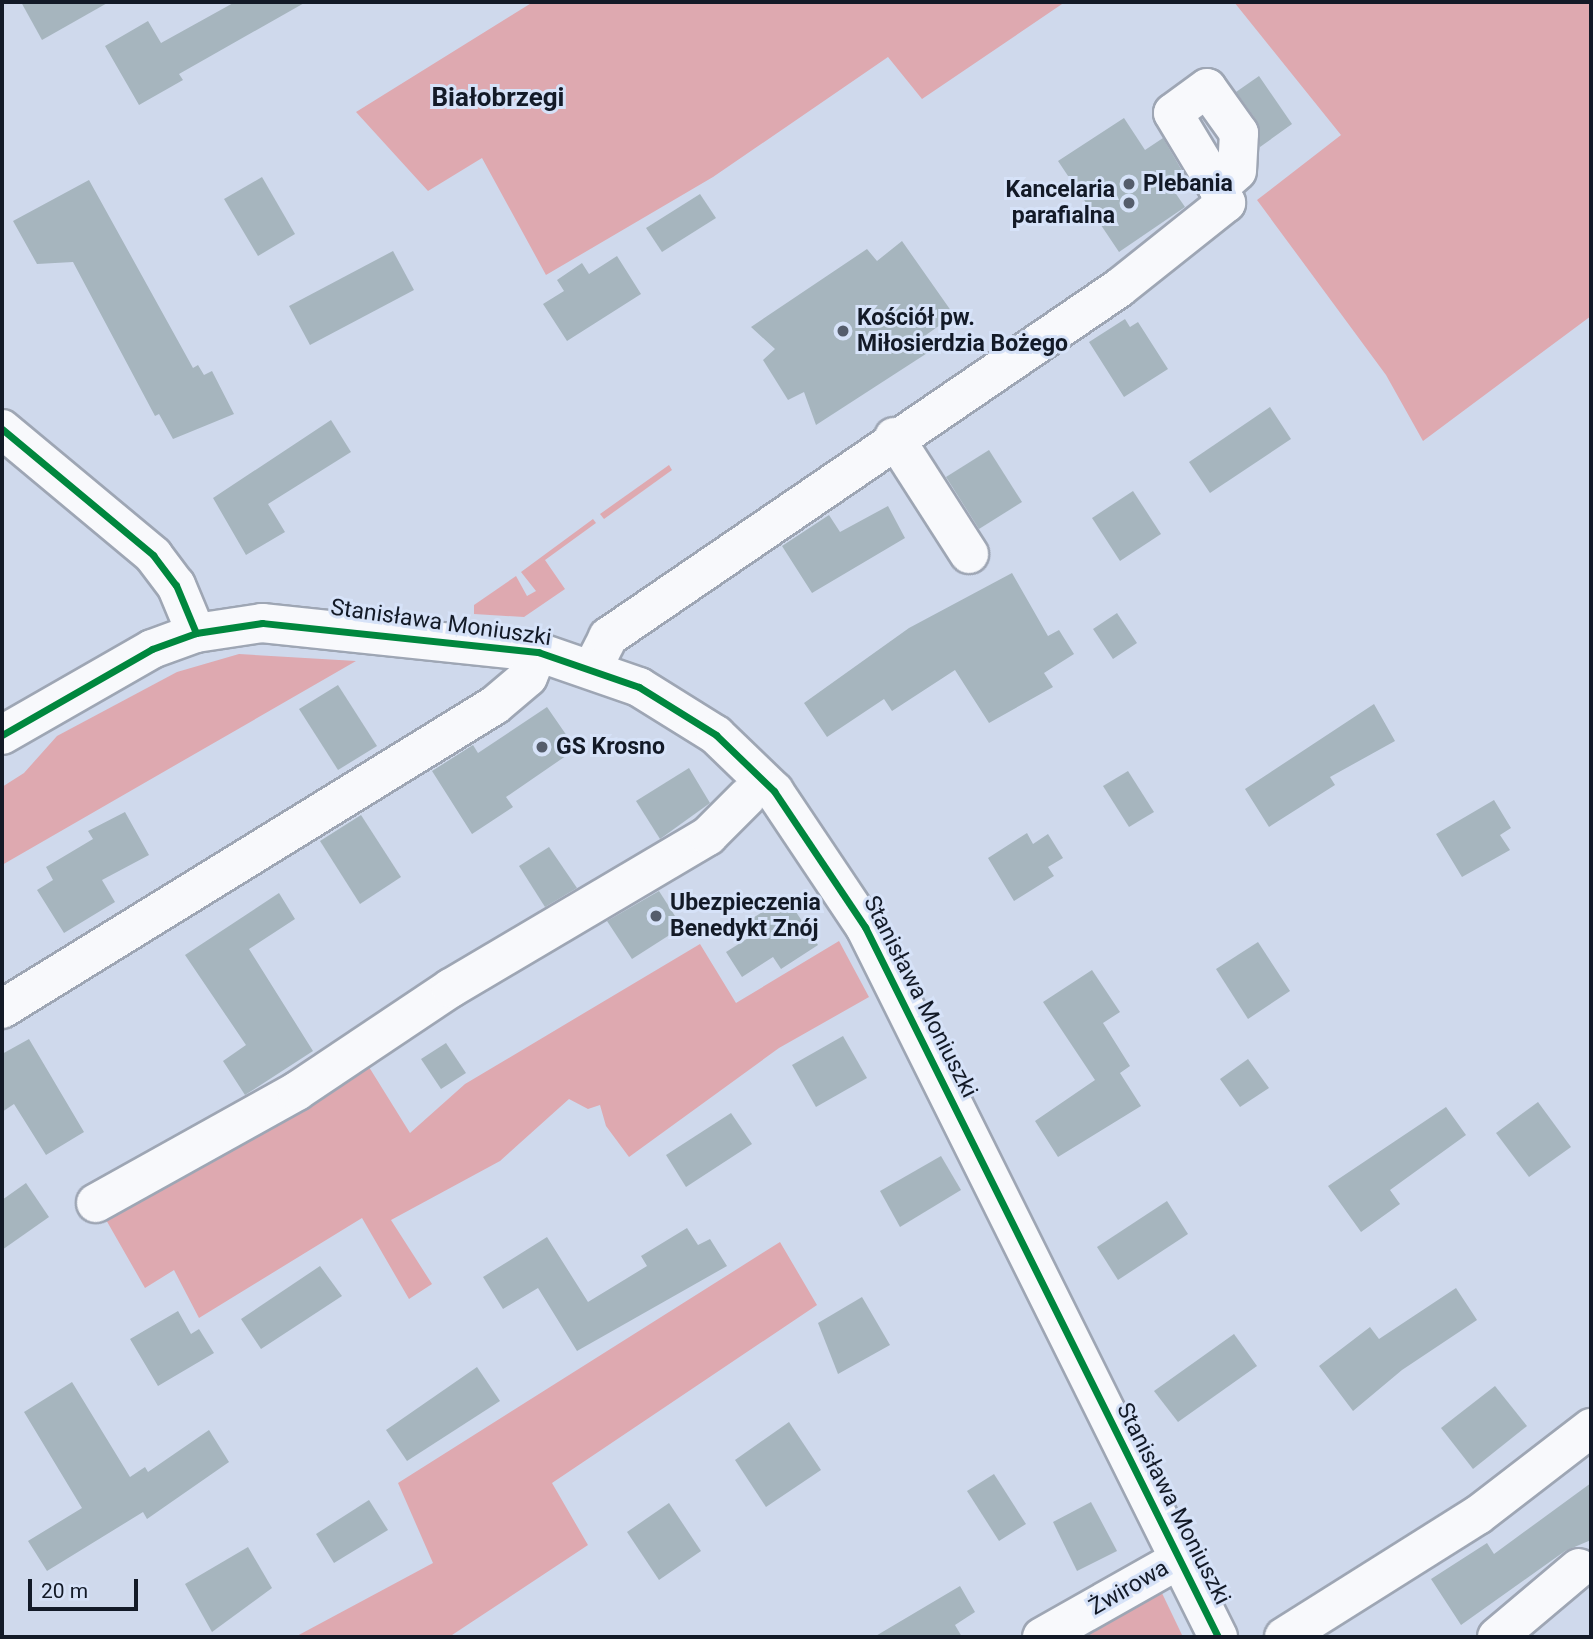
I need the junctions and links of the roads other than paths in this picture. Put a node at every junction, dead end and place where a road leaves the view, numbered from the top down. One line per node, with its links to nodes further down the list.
1 (1218, 188): 3 (street)
2 (2, 429): 5 (street)
3 (894, 437): 4 (street); 7 (street)
4 (969, 554)
5 (196, 633): 6 (street, Stanisława Moniuszki); 8 (street, Stanisława Moniuszki)
6 (538, 652): 7 (street, Stanisława Moniuszki); 10 (street)
7 (593, 667): 13 (street, Stanisława Moniuszki)
8 (2, 735)
9 (747, 797): 11 (street)
10 (2, 1009)
11 (96, 1203)
12 (1591, 1428): 17 (street)
13 (1180, 1559): 15 (street, Żwirowa); 16 (street, Stanisława Moniuszki)
14 (1579, 1568): 18 (street)
15 (1042, 1637)
16 (1218, 1637)
17 (1284, 1637)
18 (1497, 1637)

